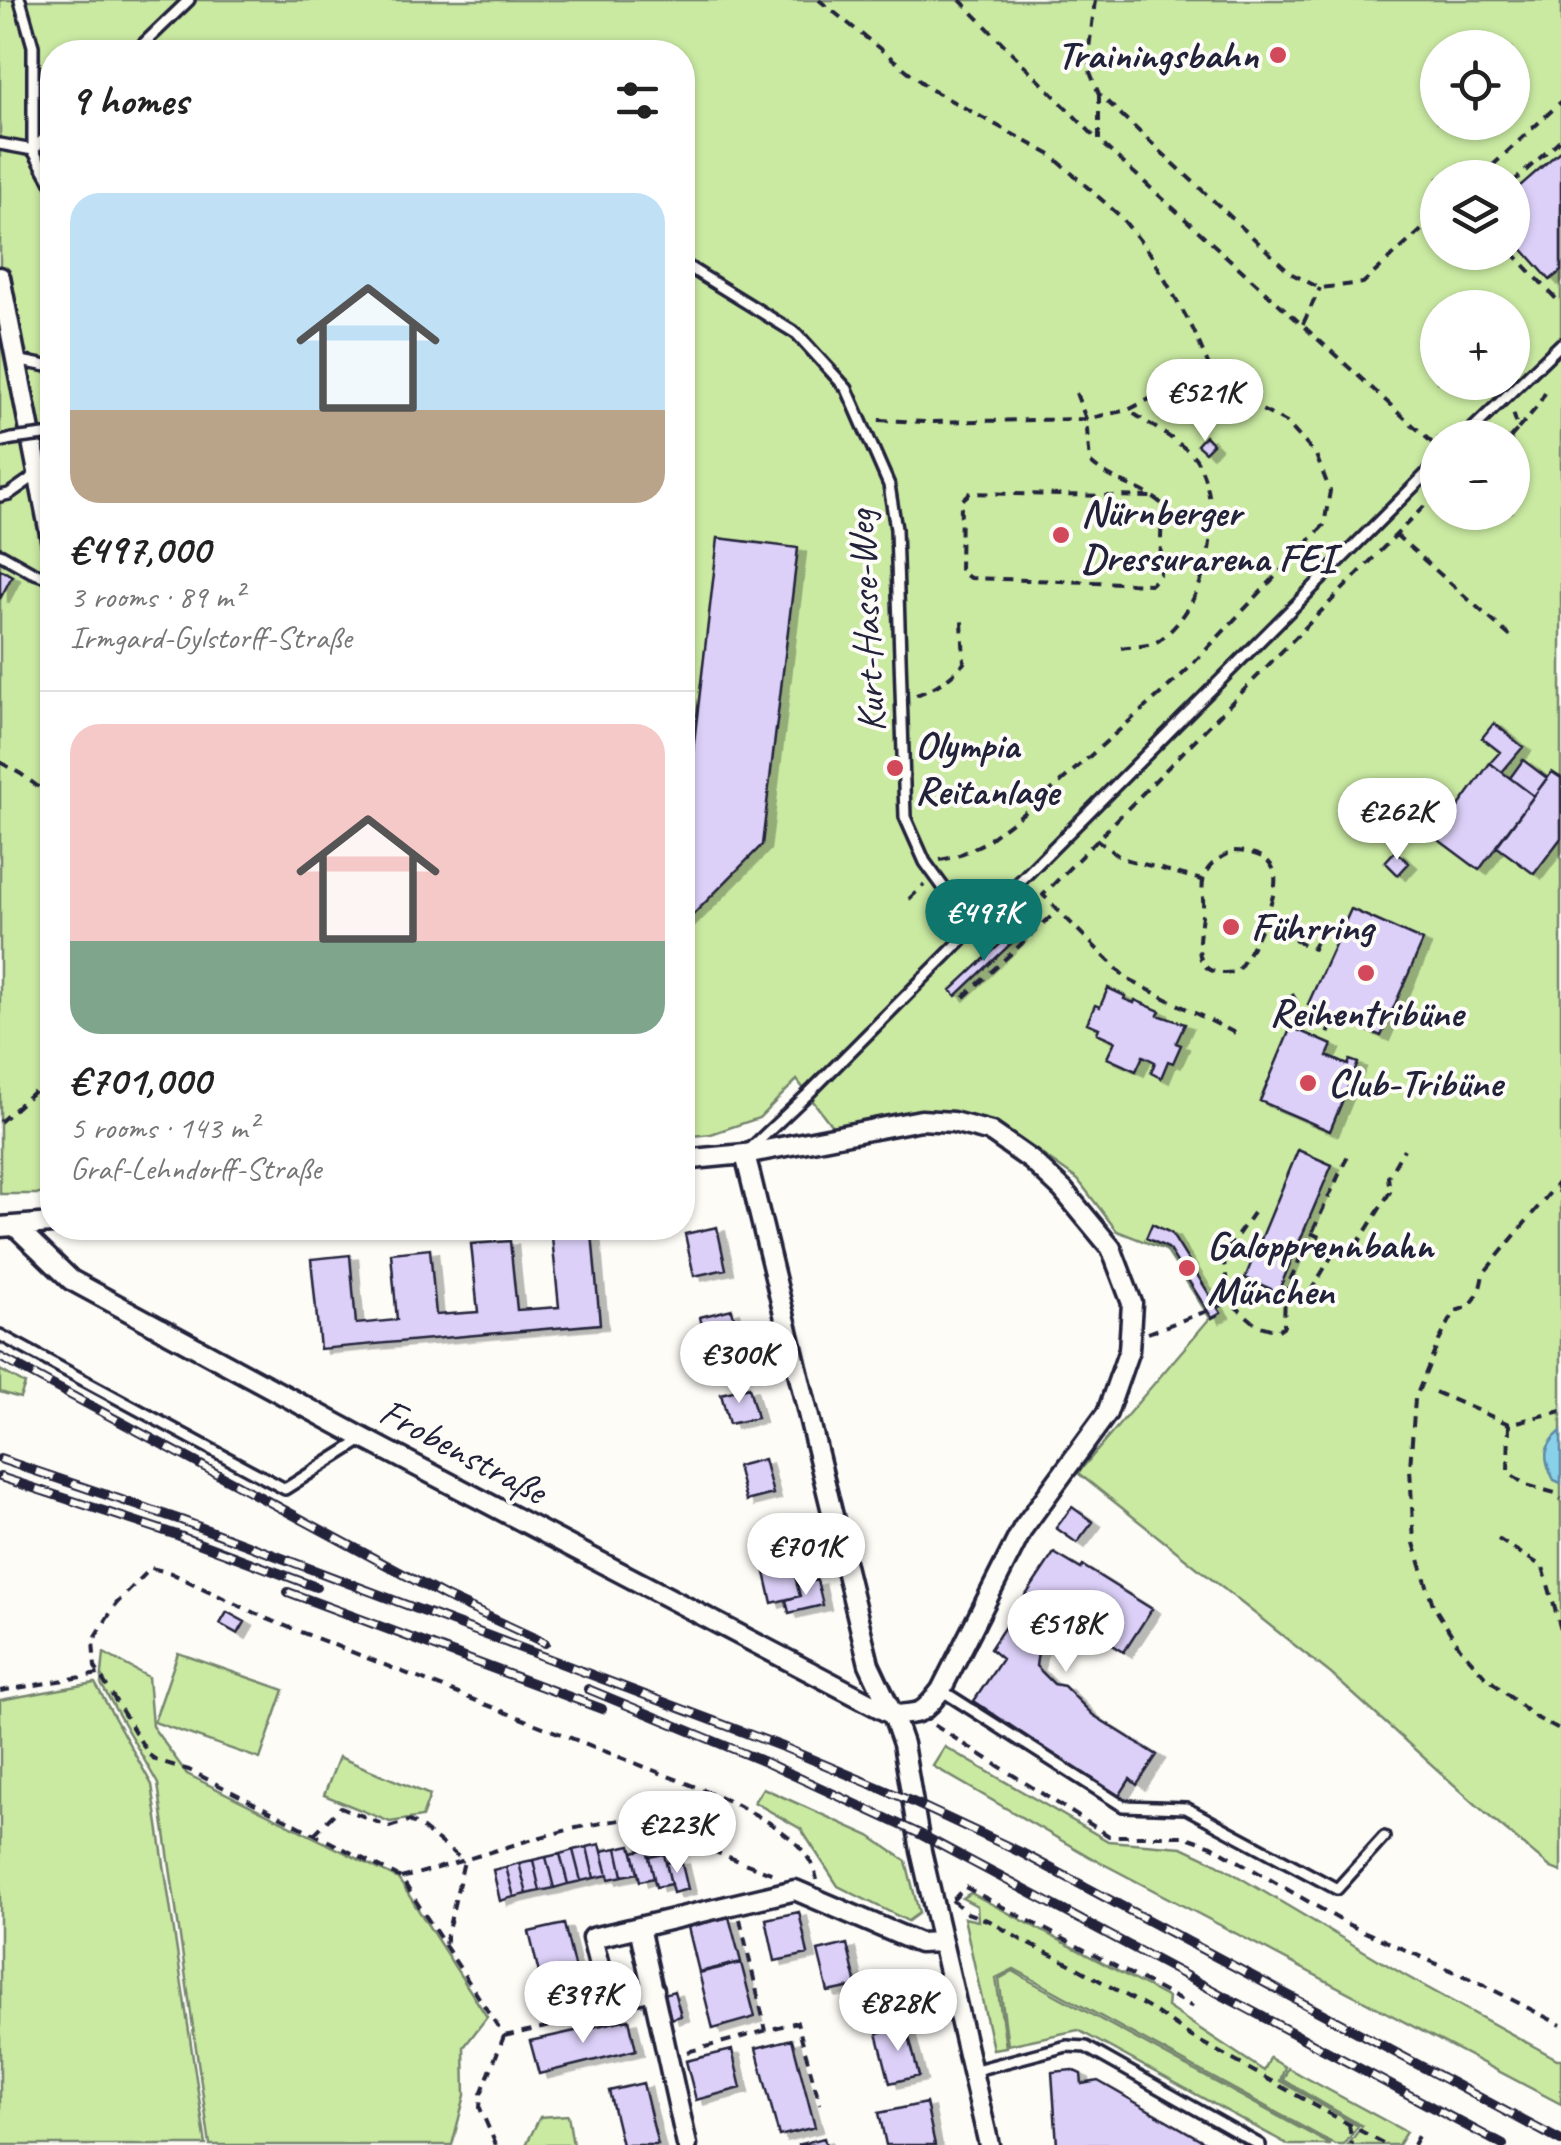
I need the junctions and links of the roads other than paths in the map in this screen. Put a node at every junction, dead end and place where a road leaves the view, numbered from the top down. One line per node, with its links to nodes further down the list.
1 (20, 0): 6 (lane)
2 (189, 0): 3 (lane)
3 (147, 40)
4 (40, 143): 6 (lane)
5 (0, 144): 6 (lane)
6 (33, 150): 7 (lane)
7 (40, 163)
8 (695, 270): 22 (lane, Kurt-Hasse-Weg)
9 (0, 277): 11 (street)
10 (1561, 344): 13 (lane)
11 (16, 360): 12 (lane); 16 (street)
12 (40, 365)
13 (1482, 420)
14 (40, 436): 15 (lane, bridge)
15 (0, 442)
16 (39, 473): 17 (street); 19 (lane)
17 (40, 478)
18 (1420, 480): 22 (lane)
19 (0, 496)
20 (0, 554): 21 (lane)
21 (40, 575)
22 (973, 928): 23 (lane)
23 (745, 1154): 24 (street); 29 (street); 30 (street)
24 (695, 1159)
25 (40, 1224): 26 (street)
26 (8, 1227): 28 (street, Frobenstraße)
27 (0, 1335): 28 (lane)
28 (365, 1438): 30 (street, Frobenstraße)
29 (943, 1687): 30 (street); 31 (lane)
30 (893, 1715): 33 (street)
31 (1384, 1837)
32 (639, 1927): 33 (street); 34 (street); 34 (street)
33 (942, 1942): 35 (street)
34 (654, 1990): 36 (street)
35 (972, 2070): 37 (street); 38 (lane)
36 (687, 2145)
37 (989, 2145)
38 (1260, 2145)

